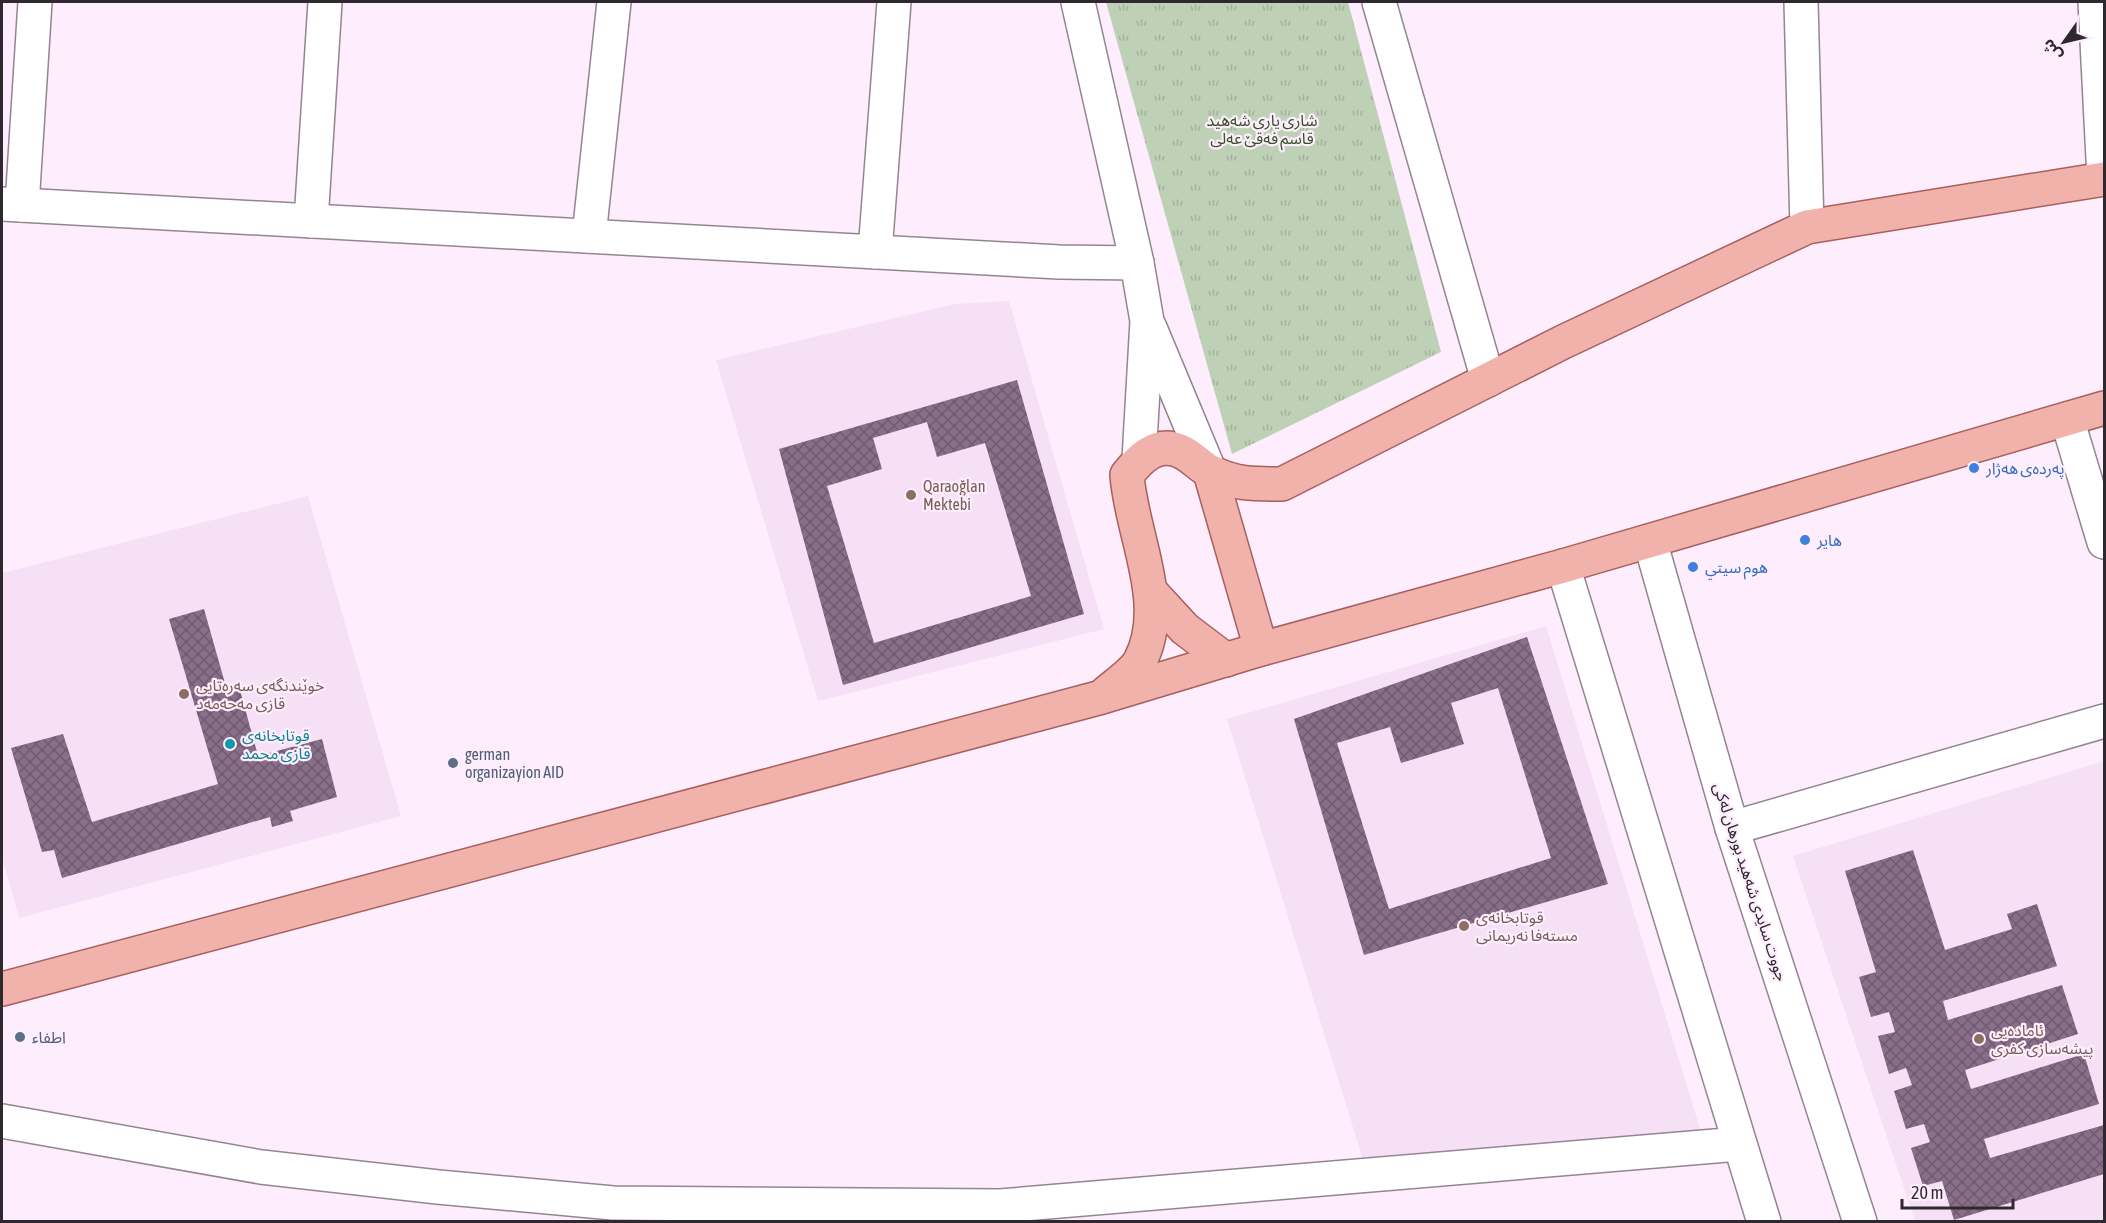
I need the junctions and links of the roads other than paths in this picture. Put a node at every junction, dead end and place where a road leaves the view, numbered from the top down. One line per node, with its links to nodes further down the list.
1 (35, 2): 10 (street)
2 (325, 2): 11 (street)
3 (614, 2): 13 (street)
4 (894, 2): 14 (street)
5 (1078, 2): 15 (street)
6 (1379, 2): 17 (street)
7 (1801, 2): 12 (street)
8 (2094, 2): 9 (street)
9 (2104, 179): 12 (main road)
10 (12, 204): 11 (street)
11 (311, 221): 13 (street)
12 (1807, 227): 17 (main road)
13 (590, 236): 14 (street)
14 (875, 252): 15 (street)
15 (1137, 263): 16 (street)
16 (1147, 321): 20 (street); 21 (street)
17 (1488, 380): 21 (main road)
18 (2104, 408): 19 (main road)
19 (2067, 419): 22 (main road); 23 (street)
20 (1139, 459): 21 (main road); 25 (main road)
21 (1210, 472): 26 (main road)
22 (1650, 541): 24 (main road); 30 (street, جووت سایدی شەهید بورهان لەکی)
23 (2104, 542)
24 (1563, 566): 26 (main road); 33 (street)
25 (1150, 591): 27 (main road); 28 (main road)
26 (1262, 649): 27 (main road)
27 (1227, 660): 28 (main road)
28 (1102, 697): 31 (main road)
29 (2104, 721): 30 (street)
30 (1732, 828): 37 (street, جووت سایدی شەهید بورهان لەکی)
31 (2, 989)
32 (2, 1121): 34 (street)
33 (1739, 1144): 35 (street); 36 (street)
34 (613, 1212): 35 (street)
35 (1000, 1214)
36 (1764, 1221)
37 (1860, 1221)

